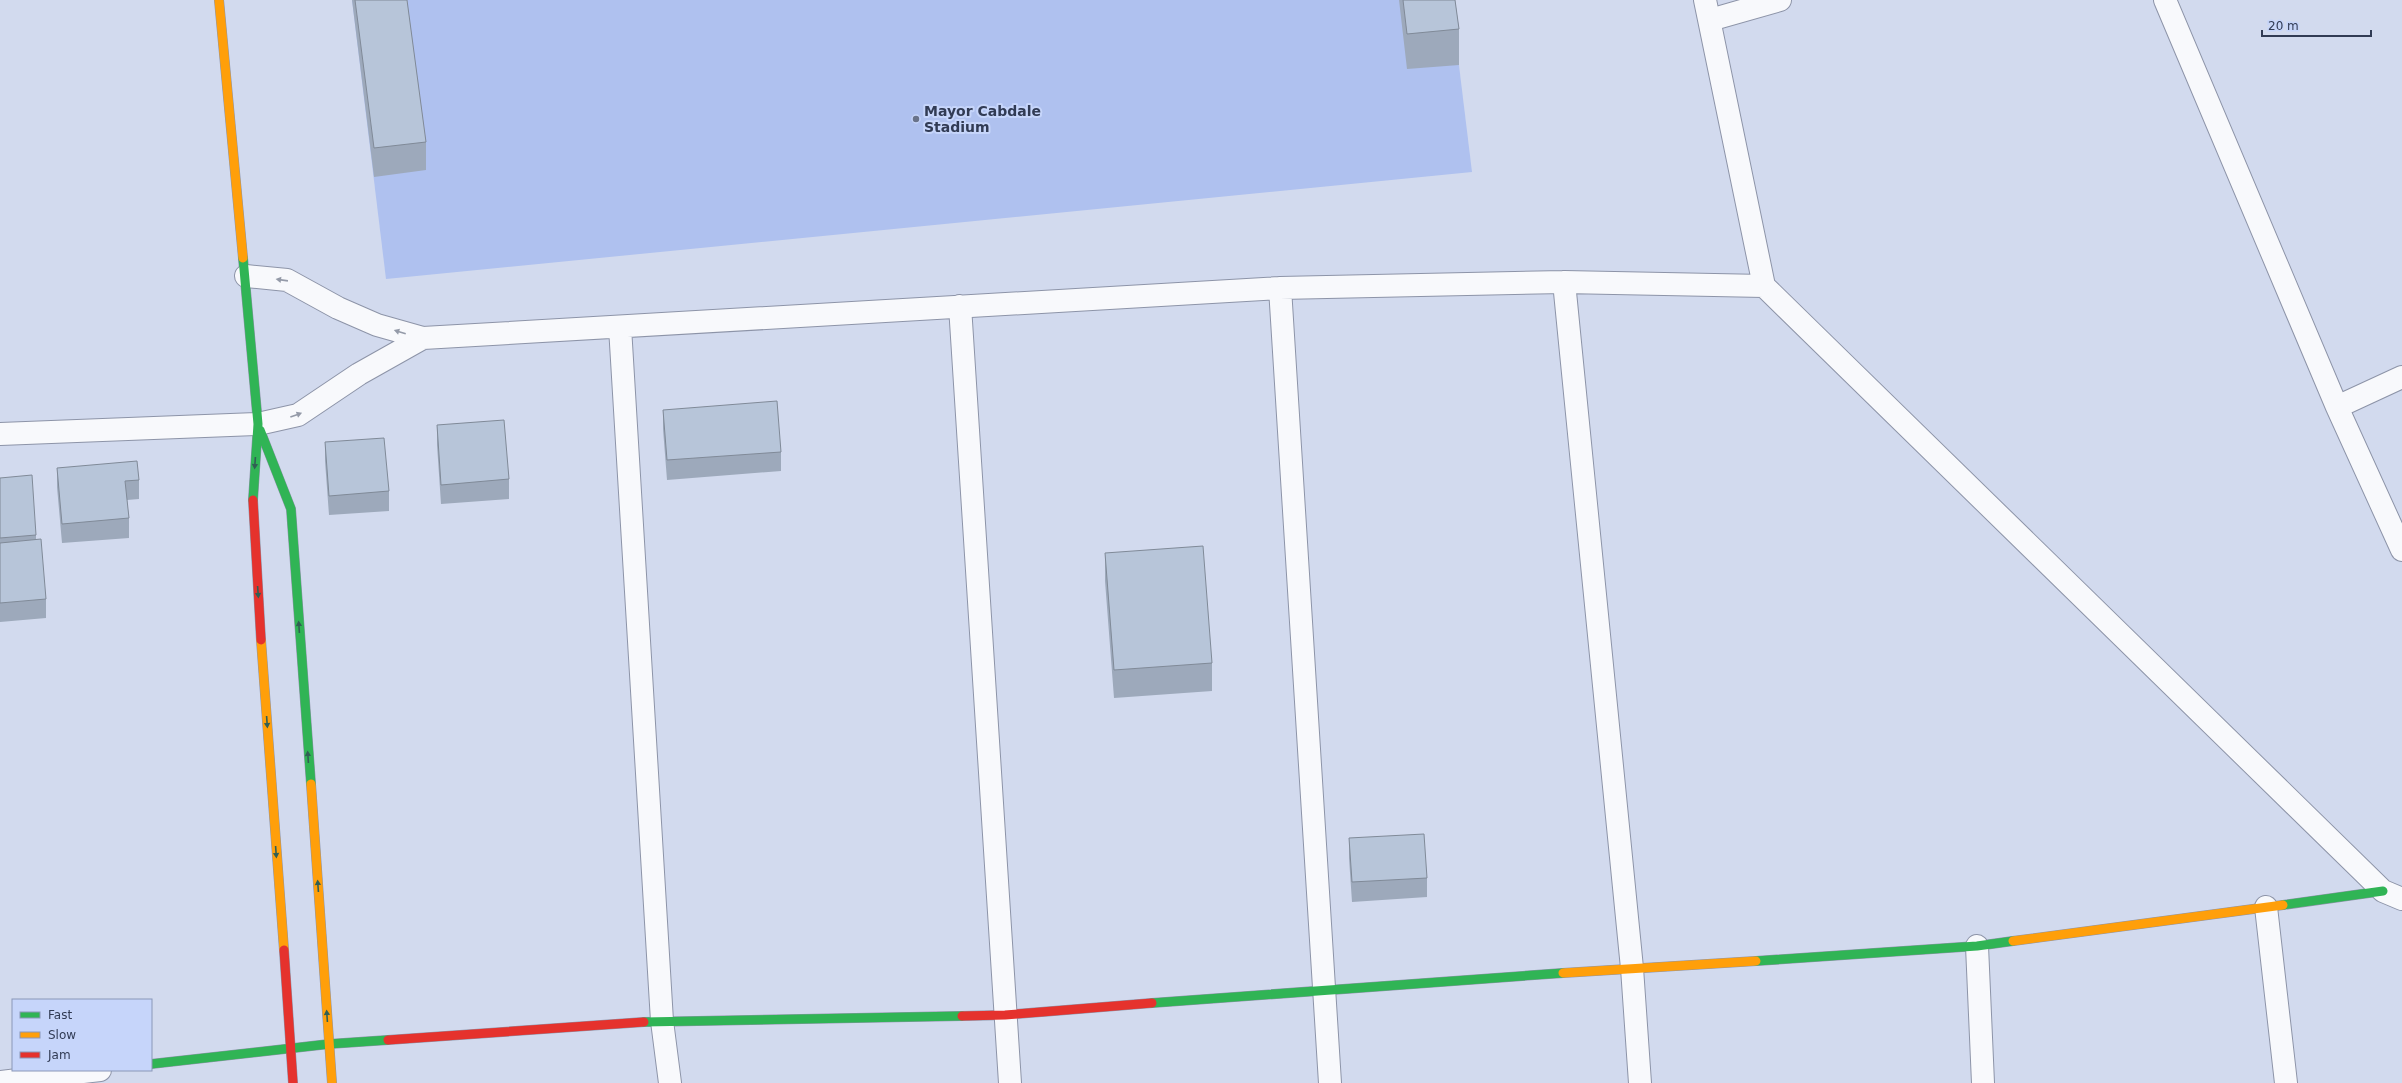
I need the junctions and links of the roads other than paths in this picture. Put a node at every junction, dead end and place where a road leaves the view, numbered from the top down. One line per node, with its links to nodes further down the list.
1 (219, 0): 5 (street)
2 (1780, 0): 4 (street)
3 (2165, 0): 13 (street)
4 (1707, 10): 7 (street)
5 (246, 276): 11 (street, one-way to 5); 14 (street)
6 (1564, 282): 7 (street); 8 (street); 20 (street)
7 (1764, 286): 17 (street)
8 (1280, 288): 9 (street); 21 (street)
9 (960, 306): 10 (street); 22 (street)
10 (620, 327): 11 (street); 23 (street)
11 (423, 338): 14 (street, one-way to 11)
12 (2402, 377): 13 (street)
13 (2337, 407): 16 (street)
14 (258, 424): 15 (street); 24 (street, one-way to 14); 25 (street, one-way to 25)
15 (0, 434)
16 (2402, 550)
17 (2393, 895): 18 (street)
18 (2266, 907): 19 (street); 36 (street)
19 (1977, 946): 20 (street); 35 (street)
20 (1632, 968): 21 (street); 34 (street)
21 (1323, 989): 22 (street); 33 (street)
22 (1004, 1015): 23 (street); 32 (street)
23 (662, 1021): 24 (street); 31 (street)
24 (329, 1044): 25 (street); 30 (street)
25 (290, 1048): 26 (street); 29 (street)
26 (152, 1064)
27 (92, 1071): 28 (street)
28 (0, 1082)
29 (293, 1083)
30 (332, 1083)
31 (670, 1083)
32 (1010, 1083)
33 (1330, 1083)
34 (1640, 1083)
35 (1982, 1083)
36 (2286, 1083)

